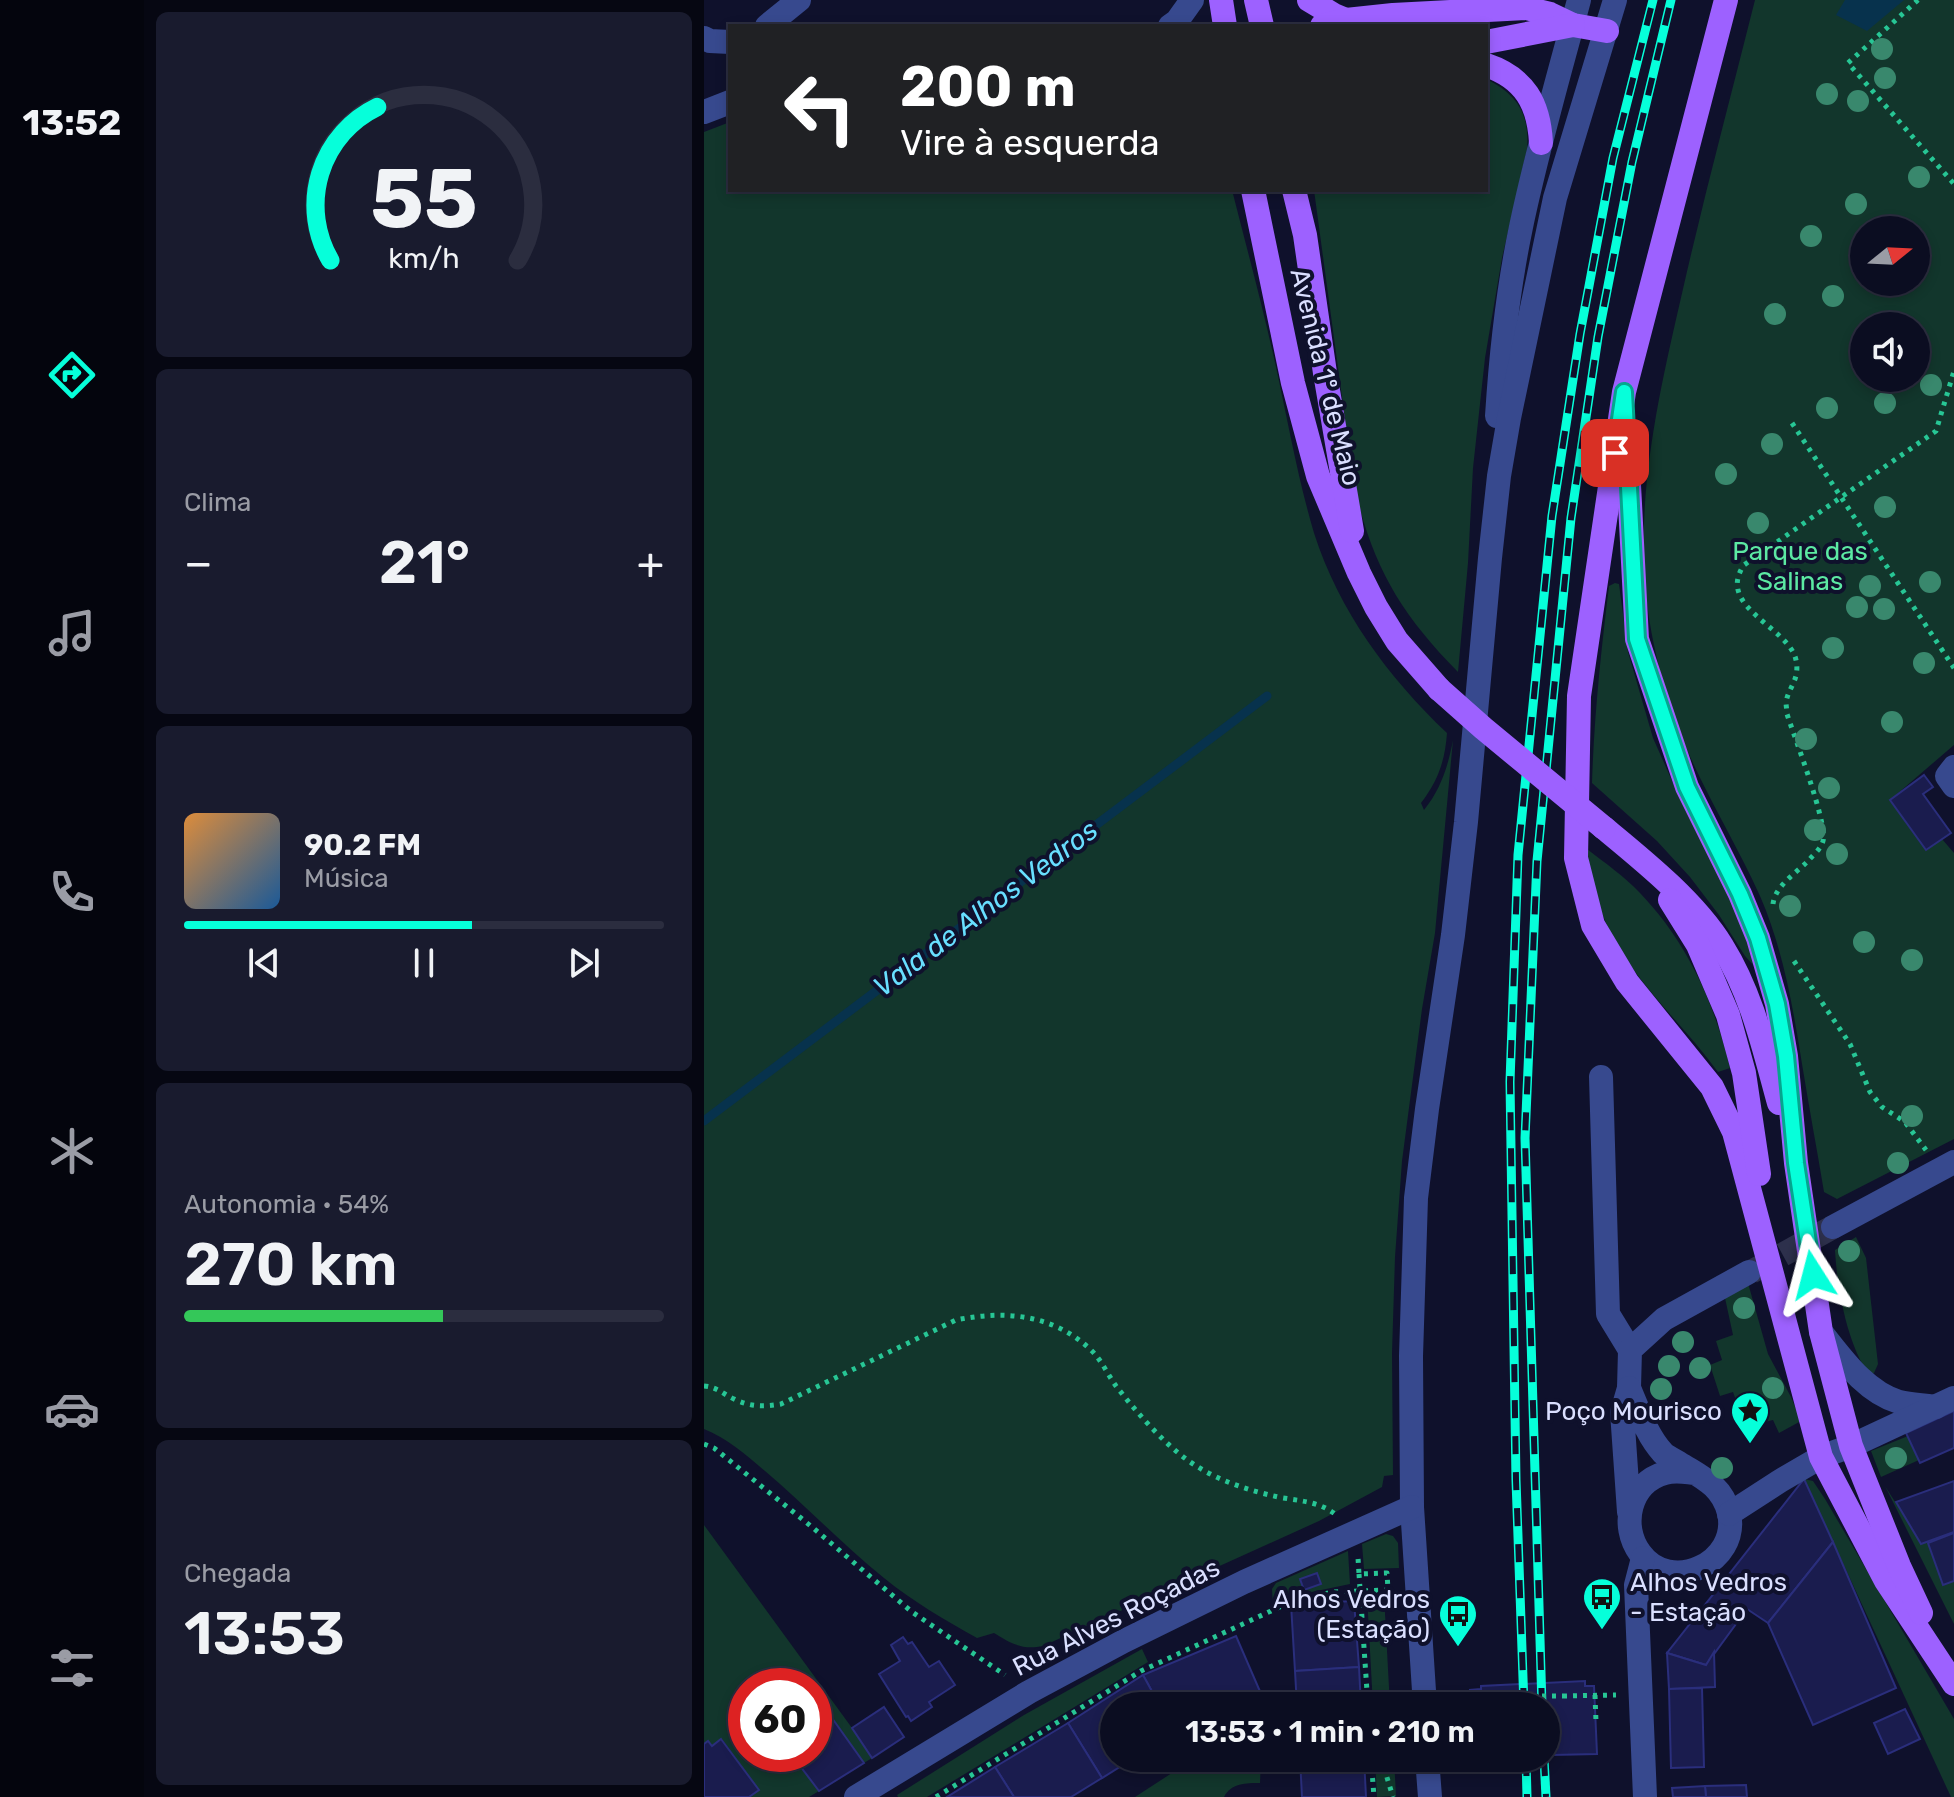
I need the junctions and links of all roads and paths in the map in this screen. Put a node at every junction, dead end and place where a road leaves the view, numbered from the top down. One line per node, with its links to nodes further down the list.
1 (799, 0): 11 (street)
2 (1192, 0): 12 (street)
3 (1221, 0): 13 (main road)
4 (1256, 0): 14 (main road)
5 (1309, 0): 10 (main road)
6 (1579, 0): 16 (street)
7 (1615, 0): 17 (street)
8 (1726, 0): 31 (main road)
9 (1918, 0): 25 (path)
10 (1346, 20): 15 (main road); 16 (main road)
11 (769, 24)
12 (1173, 24)
13 (1225, 24)
14 (1262, 24)
15 (1330, 24)
16 (1573, 25): 17 (main road); 20 (main road); 24 (street)
17 (1607, 31): 34 (street)
18 (704, 38): 19 (street)
19 (728, 42)
20 (1488, 42)
21 (1488, 66): 24 (main road)
22 (728, 103): 23 (street)
23 (704, 112)
24 (1541, 143): 34 (street)
25 (1954, 184)
26 (1253, 192): 35 (main road, Avenida 1º de Maio)
27 (1294, 192): 29 (main road, Avenida 1º de Maio)
28 (1304, 192): 29 (main road)
29 (1305, 235): 35 (main road, Avenida 1º de Maio)
30 (1954, 371): 33 (path)
31 (1624, 392): 45 (main road); 47 (main road)
32 (1792, 423): 33 (path)
33 (1841, 497): 36 (path); 40 (path)
34 (1490, 558): 58 (street)
35 (1359, 573): 39 (main road, Avenida 1º de Maio, bridge)
36 (1954, 668)
37 (1954, 767): 38 (street)
38 (1954, 786)
39 (1648, 865): 45 (main road); 47 (main road)
40 (1773, 910)
41 (1787, 950): 43 (path)
42 (1601, 1077): 50 (street)
43 (1928, 1152)
44 (1954, 1162): 46 (street)
45 (1796, 1163): 49 (main road)
46 (1833, 1227)
47 (1763, 1236): 56 (main road)
48 (1749, 1272): 50 (street)
49 (1821, 1332): 53 (street); 55 (main road)
50 (1630, 1350): 52 (street)
51 (704, 1386): 61 (path)
52 (1629, 1388): 57 (street); 59 (street)
53 (1945, 1402): 55 (street)
54 (704, 1444): 66 (path)
55 (1851, 1446): 56 (street); 65 (main road)
56 (1821, 1457): 60 (street); 65 (main road)
57 (1695, 1473): 59 (street); 60 (street)
58 (1412, 1507): 61 (street, Rua Alves Roçadas); 68 (street)
59 (1629, 1512): 62 (street)
60 (1729, 1514): 62 (street)
61 (1349, 1534): 63 (path); 66 (street, Rua Alves Roçadas)
62 (1643, 1558): 69 (street)
63 (1359, 1574): 64 (path); 64 (path)
64 (1359, 1592): 67 (path); 77 (path)
65 (1952, 1680)
66 (1029, 1692): 76 (street, Rua Alves Roçadas)
67 (1367, 1692)
68 (1424, 1692)
69 (1641, 1694): 70 (path); 81 (street)
70 (1595, 1695): 71 (path, bridge); 72 (path)
71 (1560, 1696)
72 (1596, 1722)
73 (1372, 1772): 78 (path)
74 (1385, 1772): 79 (path)
75 (1428, 1772): 80 (street)
76 (856, 1797)
77 (936, 1797)
78 (1374, 1797)
79 (1393, 1797)
80 (1430, 1797)
81 (1645, 1797)

